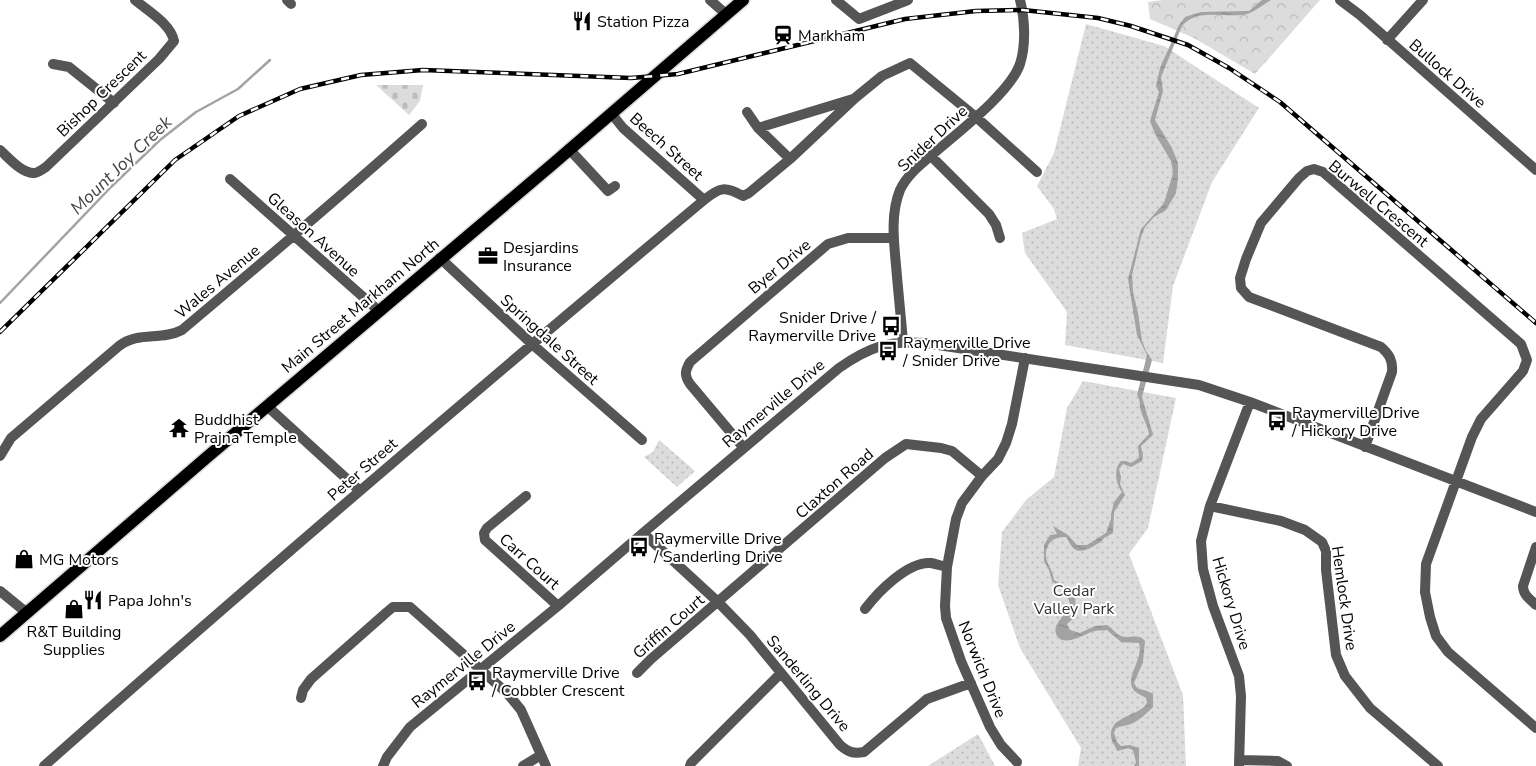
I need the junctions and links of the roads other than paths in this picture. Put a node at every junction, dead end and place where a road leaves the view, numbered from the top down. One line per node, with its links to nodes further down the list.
1 (135, 0): 13 (street, Bishop Crescent)
2 (710, 0): 9 (street)
3 (742, 0): 9 (main road, Main Street Markham North)
4 (836, 0): 5 (street)
5 (908, 0)
6 (1020, 0): 16 (street, Snider Drive)
7 (1340, 0): 10 (street, Bullock Drive)
8 (1423, 0): 10 (street)
9 (726, 14): 15 (main road, Main Street Markham North)
10 (1387, 40): 23 (street, Bullock Drive)
11 (53, 64): 13 (street)
12 (855, 98): 16 (street); 18 (street); 22 (street)
13 (114, 103): 19 (street, Bishop Crescent)
14 (747, 112): 18 (street)
15 (611, 113): 20 (main road, Main Street Markham North); 27 (street, Beech Street)
16 (976, 117): 21 (street, Snider Drive); 24 (street)
17 (422, 124): 28 (street, Wales Avenue)
18 (758, 128): 22 (street)
19 (0, 150)
20 (569, 150): 26 (street); 31 (main road, Main Street Markham North)
21 (931, 156): 29 (street, Snider Drive); 30 (street)
22 (790, 159): 27 (street, Peter Street)
23 (1536, 170)
24 (1037, 172)
25 (230, 178): 28 (street, Gleason Avenue)
26 (616, 186)
27 (704, 200): 34 (street, Peter Street)
28 (294, 237): 32 (street, Gleason Avenue); 41 (street, Wales Avenue)
29 (894, 238): 33 (street, Snider Drive); 39 (street, Byer Drive)
30 (1000, 238)
31 (440, 258): 32 (main road, Main Street Markham North); 34 (street, Springdale Street)
32 (379, 311): 37 (main road, Main Street Markham North)
33 (903, 341): 35 (street, Raymerville Drive); 39 (street, Raymerville Drive)
34 (532, 344): 38 (street, Springdale Street); 44 (street, Peter Street)
35 (1025, 358): 36 (street, Raymerville Drive); 42 (street, Norwich Drive)
36 (1250, 402): 40 (street, Raymerville Drive); 46 (street, Hickory Drive)
37 (267, 406): 44 (street); 56 (main road, Main Street Markham North)
38 (642, 440)
39 (743, 447): 48 (street, Raymerville Drive)
40 (1365, 447): 43 (street, Raymerville Drive); 43 (street, Burwell Crescent)
41 (0, 456)
42 (982, 476): 50 (street, Norwich Drive); 52 (street, Claxton Road)
43 (1456, 482): 47 (street, Raymerville Drive); 63 (street)
44 (360, 491): 67 (street, Peter Street)
45 (526, 496): 53 (street, Carr Court)
46 (1210, 506): 66 (street, Hickory Drive); 73 (street, Hemlock Drive)
47 (1536, 512)
48 (643, 533): 52 (street, Sanderling Drive); 53 (street, Raymerville Drive)
49 (1536, 547): 54 (street)
50 (947, 567): 55 (street); 61 (street, Norwich Drive)
51 (0, 591): 56 (street)
52 (718, 602): 59 (street, Griffin Court); 60 (street, Sanderling Drive)
53 (558, 606): 58 (street, Raymerville Drive)
54 (1536, 606)
55 (865, 609)
56 (27, 613): 57 (main road, Main Street Markham North)
57 (0, 636)
58 (481, 670): 62 (street); 64 (street); 68 (street, Raymerville Drive)
59 (637, 673)
60 (781, 673): 61 (street, Sanderling Drive); 71 (street)
61 (971, 683): 65 (street, Norwich Drive)
62 (301, 698)
63 (1536, 728)
64 (541, 755): 69 (street); 70 (street)
65 (1017, 762)
66 (1239, 763): 72 (street)
67 (44, 766)
68 (383, 766)
69 (523, 766)
70 (546, 766)
71 (690, 766)
72 (1287, 766)
73 (1438, 766)

